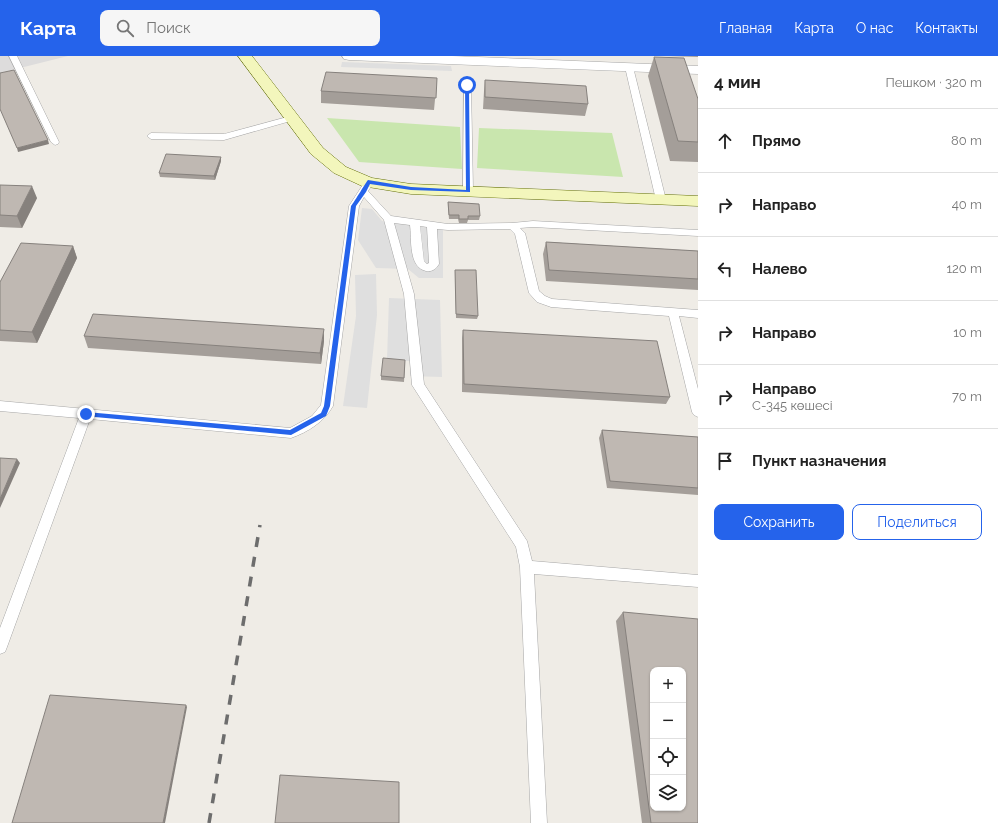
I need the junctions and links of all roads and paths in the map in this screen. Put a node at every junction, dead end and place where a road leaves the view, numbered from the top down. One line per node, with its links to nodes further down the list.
1 (13, 56): 12 (lane)
2 (245, 56): 10 (main road)
3 (349, 56): 4 (street)
4 (357, 56): 5 (street)
5 (443, 58): 6 (street)
6 (471, 58): 7 (street)
7 (629, 67): 8 (street); 15 (lane)
8 (698, 70)
9 (467, 85): 14 (lane)
10 (291, 118): 11 (lane); 13 (main road)
11 (151, 136)
12 (55, 142)
13 (366, 187): 14 (main road); 17 (lane); 26 (lane)
14 (468, 191): 15 (main road)
15 (660, 200): 16 (main road)
16 (698, 201)
17 (388, 219): 18 (lane); 27 (lane)
18 (415, 223): 19 (lane); 19 (lane)
19 (432, 225): 20 (lane)
20 (512, 226): 21 (lane); 22 (lane)
21 (698, 232)
22 (673, 312): 23 (lane); 25 (lane)
23 (698, 314)
24 (0, 406): 26 (lane)
25 (698, 412)
26 (86, 414): 29 (lane)
27 (527, 567): 28 (lane); 30 (lane)
28 (698, 581)
29 (0, 647)
30 (540, 823)

